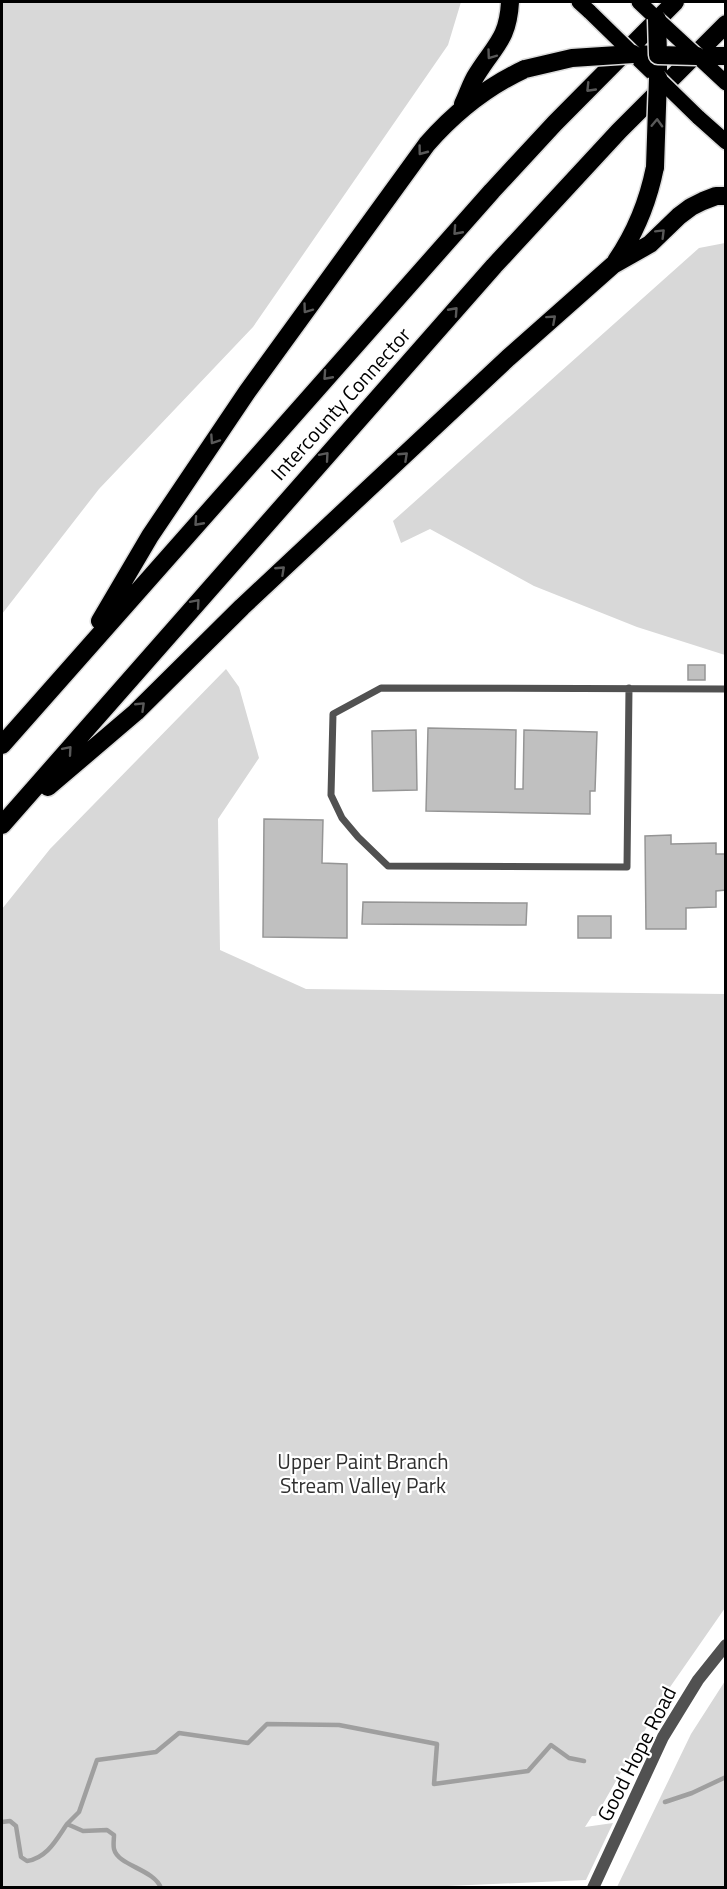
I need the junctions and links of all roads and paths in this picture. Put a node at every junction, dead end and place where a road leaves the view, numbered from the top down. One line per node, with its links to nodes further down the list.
1 (510, 2): 13 (highway, one-way to 13)
2 (639, 2): 5 (main road)
3 (675, 2): 17 (highway, Intercounty Connector, one-way to 17)
4 (585, 7): 7 (main road, bridge)
5 (657, 10): 8 (highway, bridge); 9 (main road, bridge)
6 (726, 24): 21 (highway, Intercounty Connector, one-way to 6)
7 (633, 54): 8 (highway); 11 (main road); 13 (highway, bridge)
8 (658, 55): 9 (highway, bridge); 11 (highway)
9 (697, 56): 10 (highway); 12 (main road)
10 (726, 56)
11 (658, 78): 14 (main road, bridge); 16 (highway, one-way to 11, bridge)
12 (726, 83)
13 (461, 108): 17 (highway, one-way to 17)
14 (726, 142)
15 (726, 196): 16 (highway, one-way to 15)
16 (613, 265): 21 (highway, one-way to 16)
17 (79, 656): 20 (highway, Intercounty Connector)
18 (629, 688): 18 (lane); 19 (lane)
19 (726, 689)
20 (2, 745)
21 (2, 826)
22 (726, 1645): 23 (street, Good Hope Road)
23 (594, 1887)

